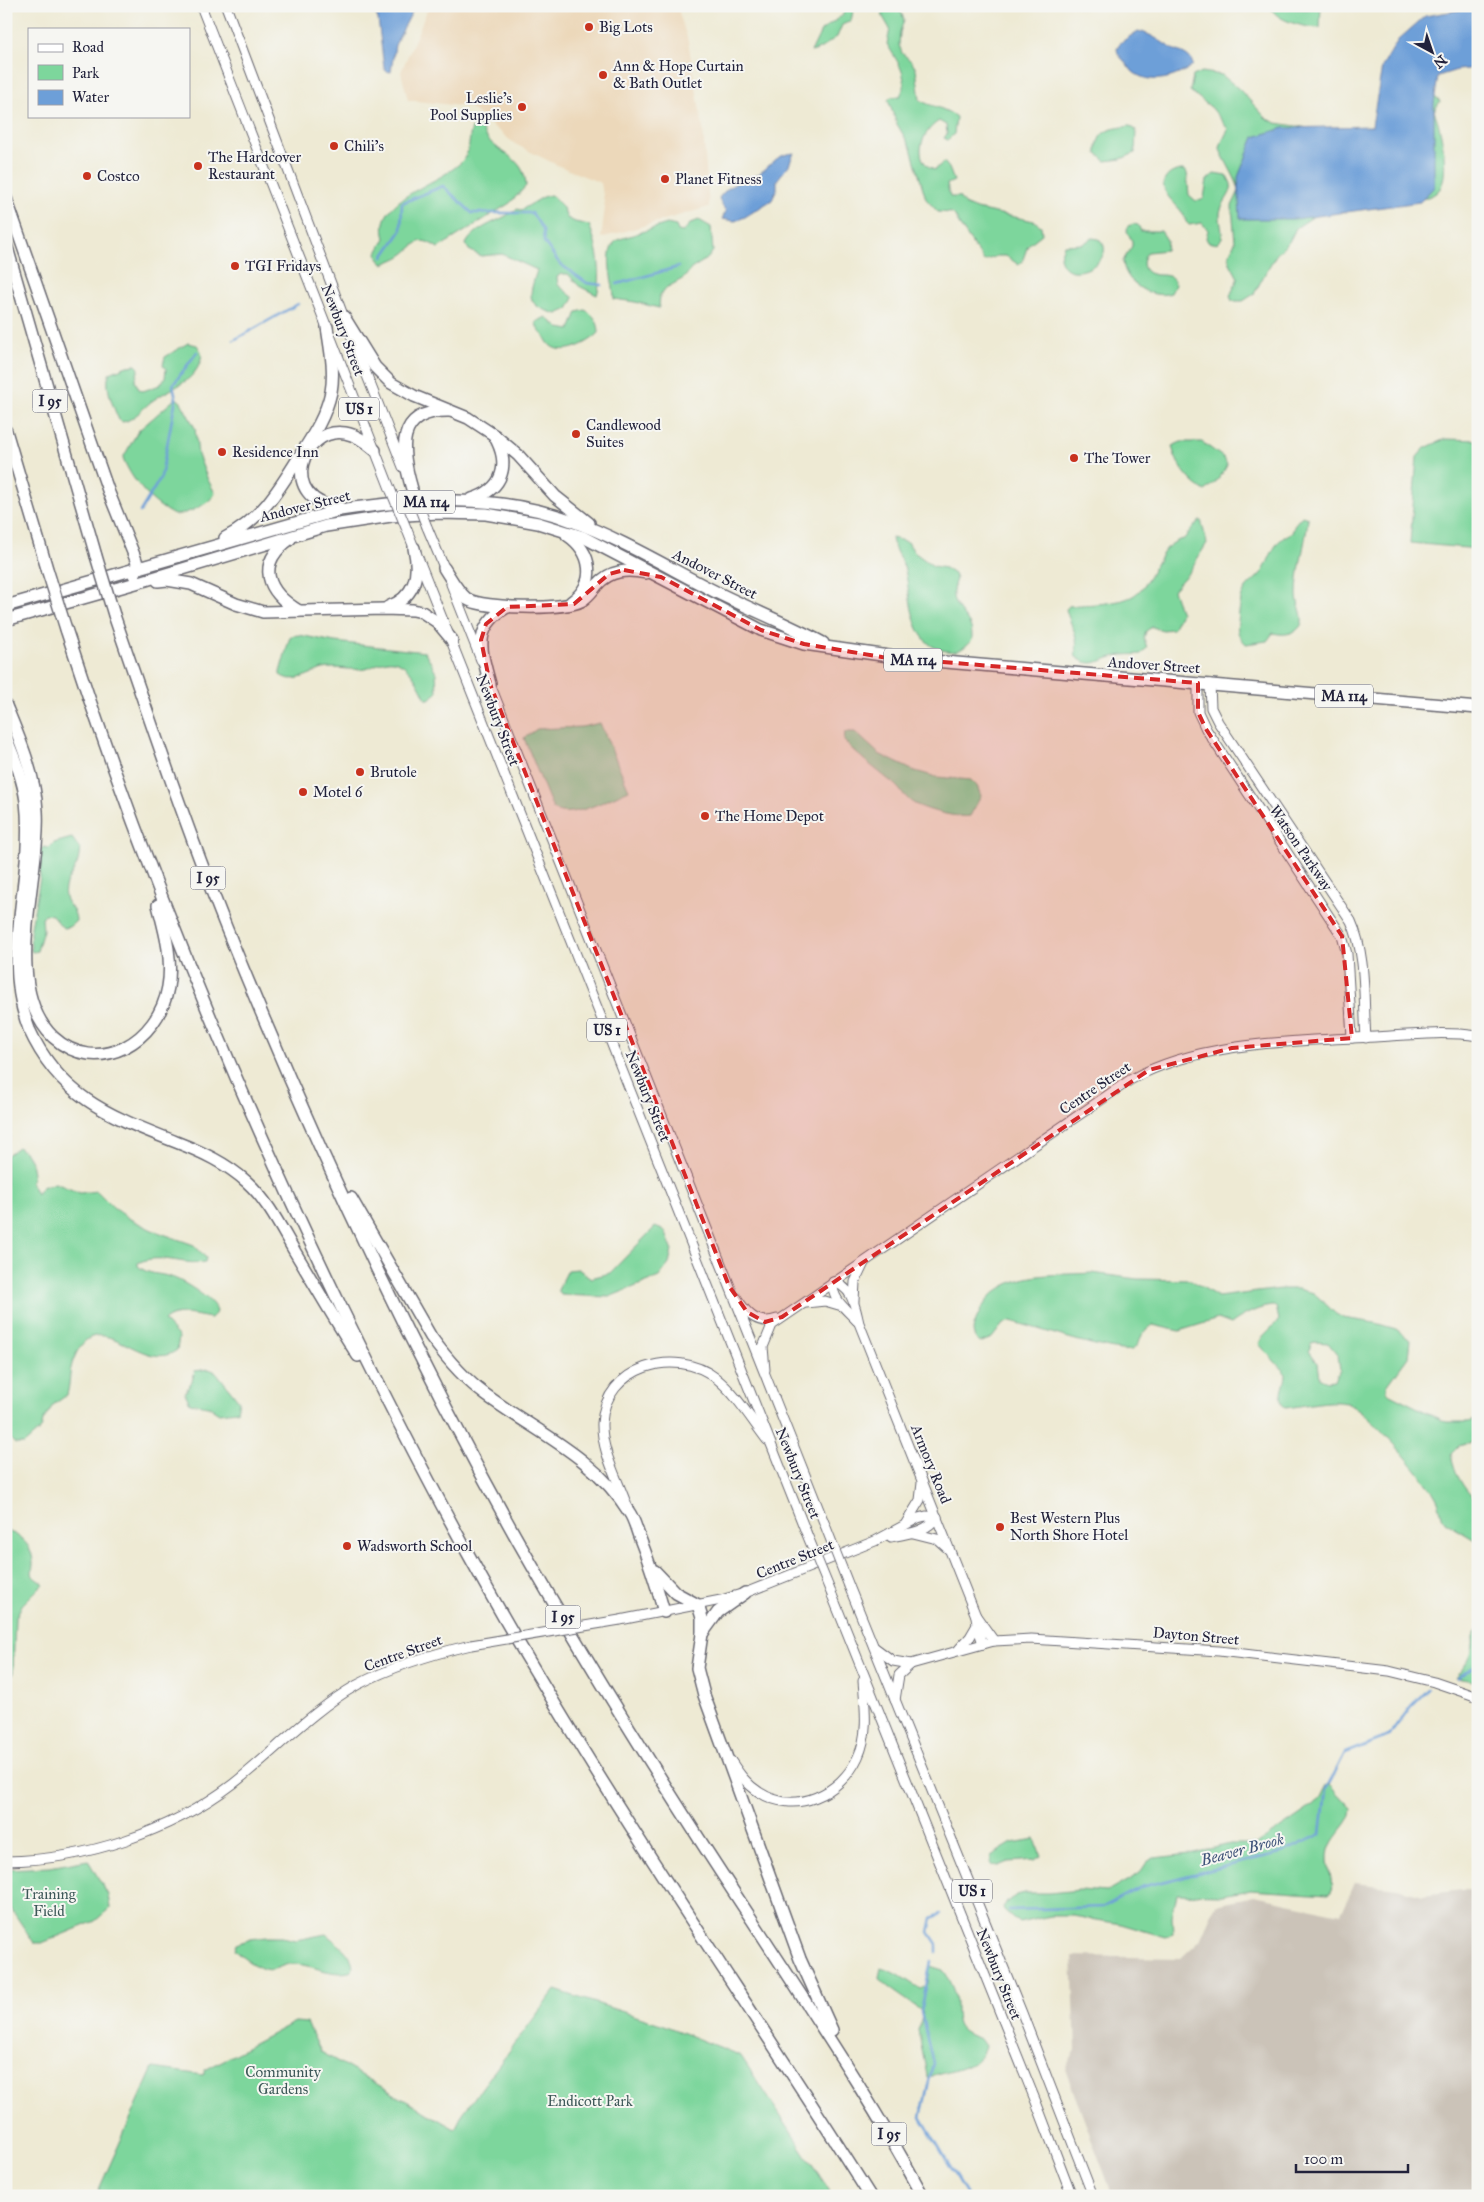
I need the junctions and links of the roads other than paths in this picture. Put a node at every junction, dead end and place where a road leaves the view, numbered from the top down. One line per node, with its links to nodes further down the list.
1 (201, 6): 6 (main road, Newbury Street / US 1)
2 (226, 6): 5 (main road, Newbury Street / US 1)
3 (6, 198): 19 (highway)
4 (6, 244): 44 (highway, I 95, bridge)
5 (344, 317): 7 (highway); 11 (main road, Newbury Street / US 1)
6 (327, 326): 10 (main road, Newbury Street / US 1); 18 (highway)
7 (453, 411): 9 (highway); 11 (highway)
8 (6, 431): 40 (highway, bridge)
9 (494, 435): 12 (highway); 16 (highway)
10 (375, 450): 13 (highway); 17 (main road, Newbury Street / US 1, bridge)
11 (412, 489): 20 (main road, Newbury Street / US 1, bridge)
12 (462, 501): 13 (highway, Andover Street / MA 114); 16 (highway, Andover Street / MA 114)
13 (359, 508): 18 (highway, Andover Street / MA 114)
14 (553, 527): 15 (highway, Andover Street / MA 114); 21 (highway, Andover Street / MA 114); 24 (highway)
15 (297, 534): 22 (highway, Andover Street / MA 114); 28 (highway)
16 (607, 536): 33 (highway, Andover Street / MA 114)
17 (414, 548): 27 (highway); 32 (main road, Newbury Street / US 1)
18 (197, 551): 19 (highway, Andover Street / MA 114)
19 (138, 568): 23 (highway); 25 (highway, Andover Street / MA 114)
20 (444, 568): 26 (highway); 35 (main road, Newbury Street / US 1)
21 (662, 577): 24 (highway); 33 (highway, Andover Street / MA 114)
22 (136, 584): 23 (highway, Andover Street / MA 114); 28 (highway)
23 (112, 590): 29 (highway, Andover Street / MA 114)
24 (566, 605): 26 (highway)
25 (6, 606)
26 (507, 607): 35 (highway)
27 (384, 609): 28 (highway); 32 (highway)
28 (299, 611)
29 (20, 617): 30 (highway, Andover Street / MA 114); 31 (highway)
30 (6, 620)
31 (6, 625)
32 (452, 640): 55 (main road, Newbury Street / US 1)
33 (829, 647): 34 (highway, Andover Street / MA 114)
34 (1198, 683): 36 (highway, Andover Street / MA 114); 42 (main road, Watson Parkway)
35 (490, 684): 47 (main road, Newbury Street / US 1)
36 (1210, 684): 38 (highway, Andover Street / MA 114); 43 (main road, Watson Parkway)
37 (6, 706): 40 (highway)
38 (1478, 708)
39 (6, 738): 54 (highway)
40 (143, 848): 54 (highway)
41 (1478, 1036): 43 (main road, Centre Street)
42 (1352, 1038): 43 (main road, Centre Street); 45 (main road, Centre Street)
43 (1366, 1038)
44 (315, 1136): 57 (highway); 79 (highway, I 95)
45 (868, 1259): 46 (main road, Centre Street); 48 (main road)
46 (834, 1282): 48 (main road); 49 (main road, Armory Road); 50 (main road, Centre Street)
47 (729, 1286): 51 (main road); 53 (main road, Newbury Street / US 1)
48 (854, 1301): 52 (main road, Armory Road)
49 (843, 1306): 50 (main road); 52 (main road, Armory Road)
50 (797, 1307): 51 (main road, Centre Street)
51 (782, 1318): 53 (main road, Centre Street)
52 (859, 1323): 56 (main road, Armory Road)
53 (766, 1376): 71 (main road, Newbury Street / US 1, bridge)
54 (382, 1391): 80 (highway)
55 (774, 1450): 57 (main road); 74 (main road, Newbury Street / US 1, bridge)
56 (921, 1478): 58 (main road, Armory Road); 59 (main road)
57 (630, 1513): 63 (highway)
58 (937, 1516): 59 (main road, Centre Street); 60 (main road, Centre Street); 62 (main road, Armory Road)
59 (906, 1523): 61 (main road, Centre Street)
60 (913, 1533): 61 (main road, Centre Street); 62 (main road)
61 (876, 1541): 64 (main road, Centre Street)
62 (952, 1553): 67 (main road, Armory Road)
63 (651, 1566): 65 (highway); 66 (highway)
64 (745, 1593): 65 (main road, Centre Street); 68 (highway)
65 (698, 1605): 66 (main road, Centre Street); 68 (highway)
66 (664, 1612): 78 (main road, Centre Street, bridge)
67 (977, 1621): 69 (main road, Armory Road); 70 (main road, Armory Road); 72 (main road)
68 (702, 1634): 77 (highway)
69 (994, 1641): 70 (main road, Dayton Street); 75 (main road, Dayton Street)
70 (983, 1644): 72 (main road, Dayton Street)
71 (874, 1647): 73 (main road); 76 (main road, Newbury Street / US 1)
72 (957, 1650): 73 (main road, Dayton Street)
73 (911, 1664): 76 (main road)
74 (863, 1671): 77 (main road); 82 (main road, Newbury Street / US 1)
75 (1478, 1697)
76 (895, 1700): 83 (main road, Newbury Street / US 1)
77 (727, 1755): 79 (highway)
78 (6, 1861)
79 (852, 2074): 81 (highway, I 95)
80 (870, 2196)
81 (922, 2196)
82 (1072, 2196)
83 (1093, 2196)

